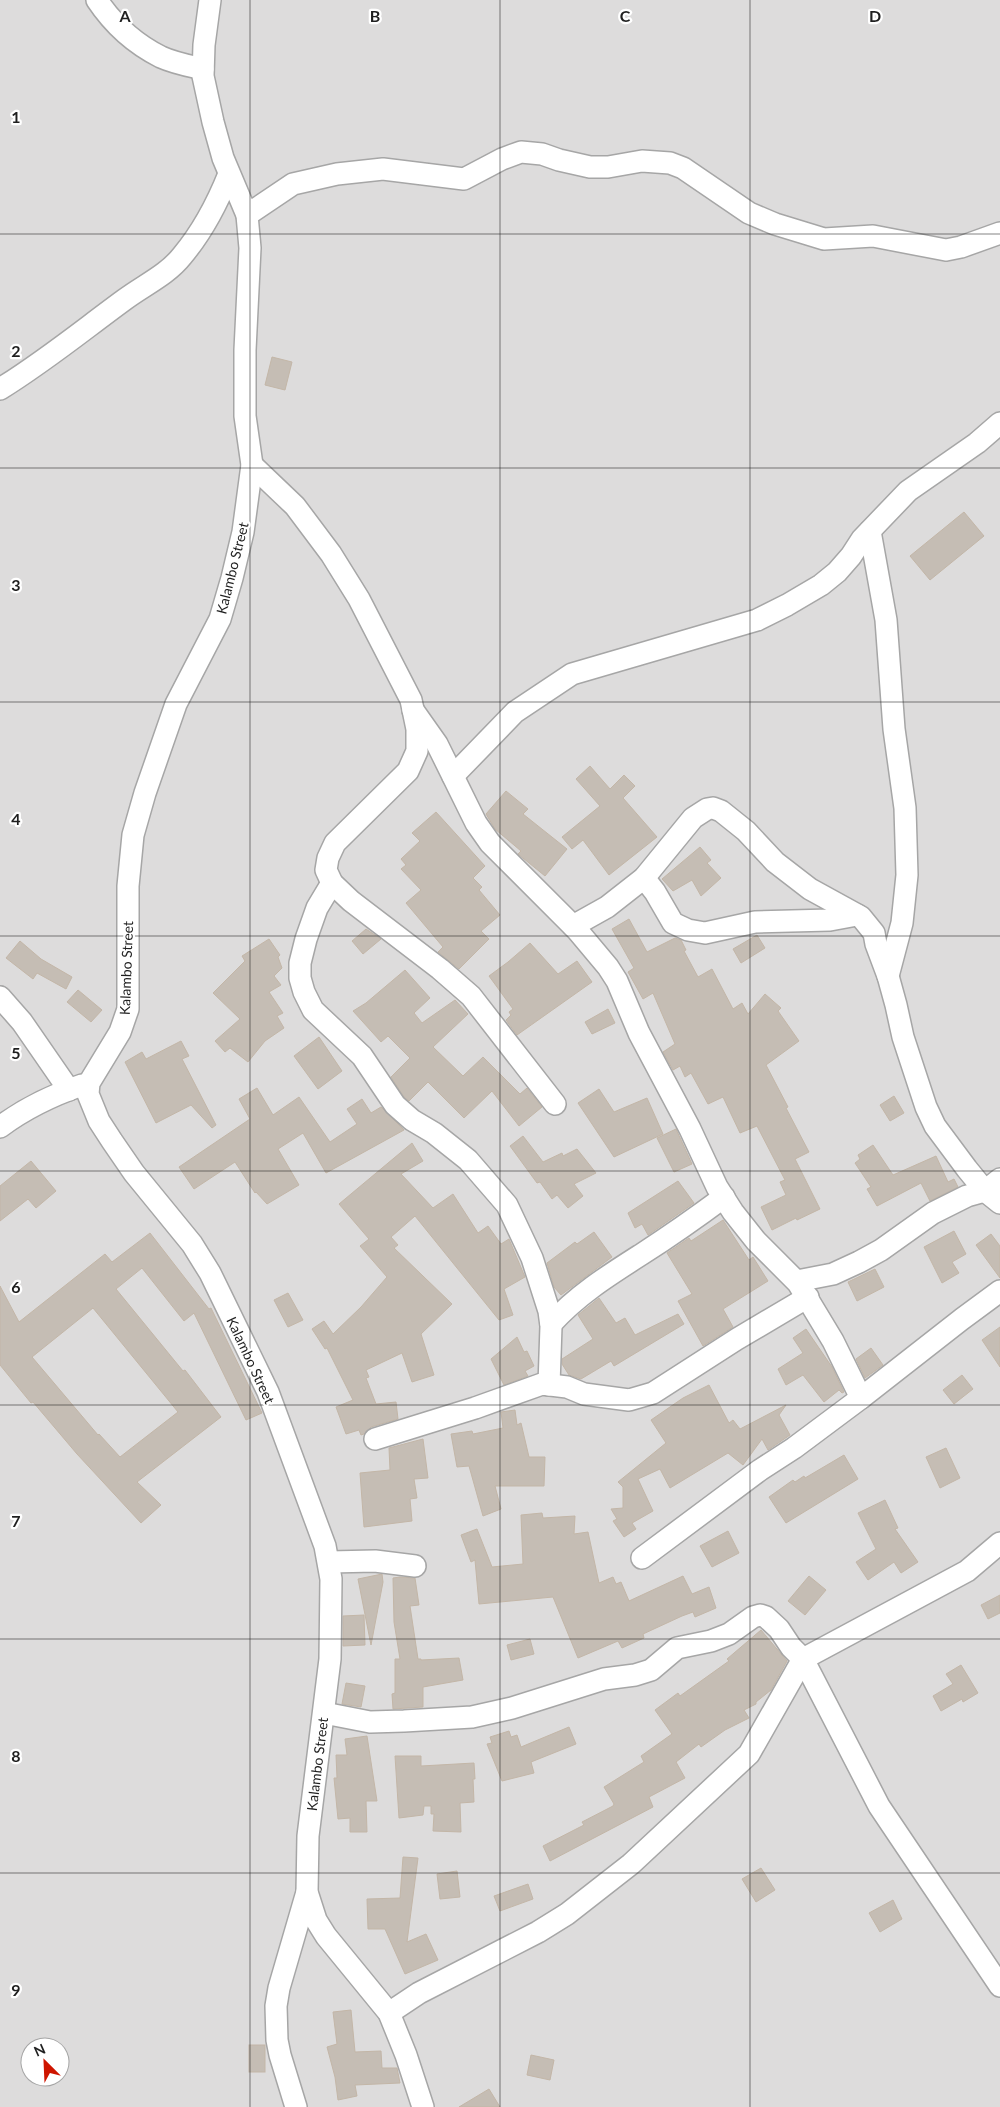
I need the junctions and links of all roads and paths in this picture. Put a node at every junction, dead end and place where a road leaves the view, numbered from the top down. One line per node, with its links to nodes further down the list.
1 (97, 0): 3 (street)
2 (210, 0): 3 (street, Kalambo Street)
3 (203, 69): 4 (street, Kalambo Street)
4 (230, 174): 5 (street, Kalambo Street); 7 (street)
5 (247, 215): 6 (street); 9 (street, Kalambo Street)
6 (1000, 233)
7 (0, 389)
8 (1000, 422): 10 (street)
9 (252, 466): 11 (street); 19 (street, Kalambo Street)
10 (870, 531): 12 (street); 17 (street)
11 (413, 710): 12 (street); 14 (street)
12 (453, 776): 16 (street)
13 (644, 878): 15 (street); 15 (street); 16 (street)
14 (332, 883): 21 (street); 27 (street)
15 (857, 915): 17 (street)
16 (573, 926): 24 (street)
17 (888, 976): 23 (street)
18 (0, 997): 20 (street)
19 (89, 1082): 20 (street); 33 (street, Kalambo Street)
20 (69, 1090): 22 (street)
21 (555, 1104)
22 (0, 1127)
23 (995, 1191): 25 (street)
24 (724, 1197): 25 (street); 27 (street)
25 (802, 1289): 28 (street); 29 (street)
26 (1000, 1291): 29 (street)
27 (551, 1324): 28 (street)
28 (549, 1384): 30 (street)
29 (861, 1398): 32 (street)
30 (375, 1439)
31 (1000, 1543): 35 (street)
32 (642, 1558)
33 (329, 1562): 34 (street); 36 (street, Kalambo Street)
34 (415, 1566)
35 (803, 1659): 36 (street); 38 (street); 39 (street)
36 (324, 1713): 37 (street, Kalambo Street)
37 (307, 1892): 39 (street, Kalambo Street); 40 (street, Kalambo Street)
38 (1000, 1986)
39 (389, 2013): 41 (street, Kalambo Street)
40 (296, 2107)
41 (423, 2107)

